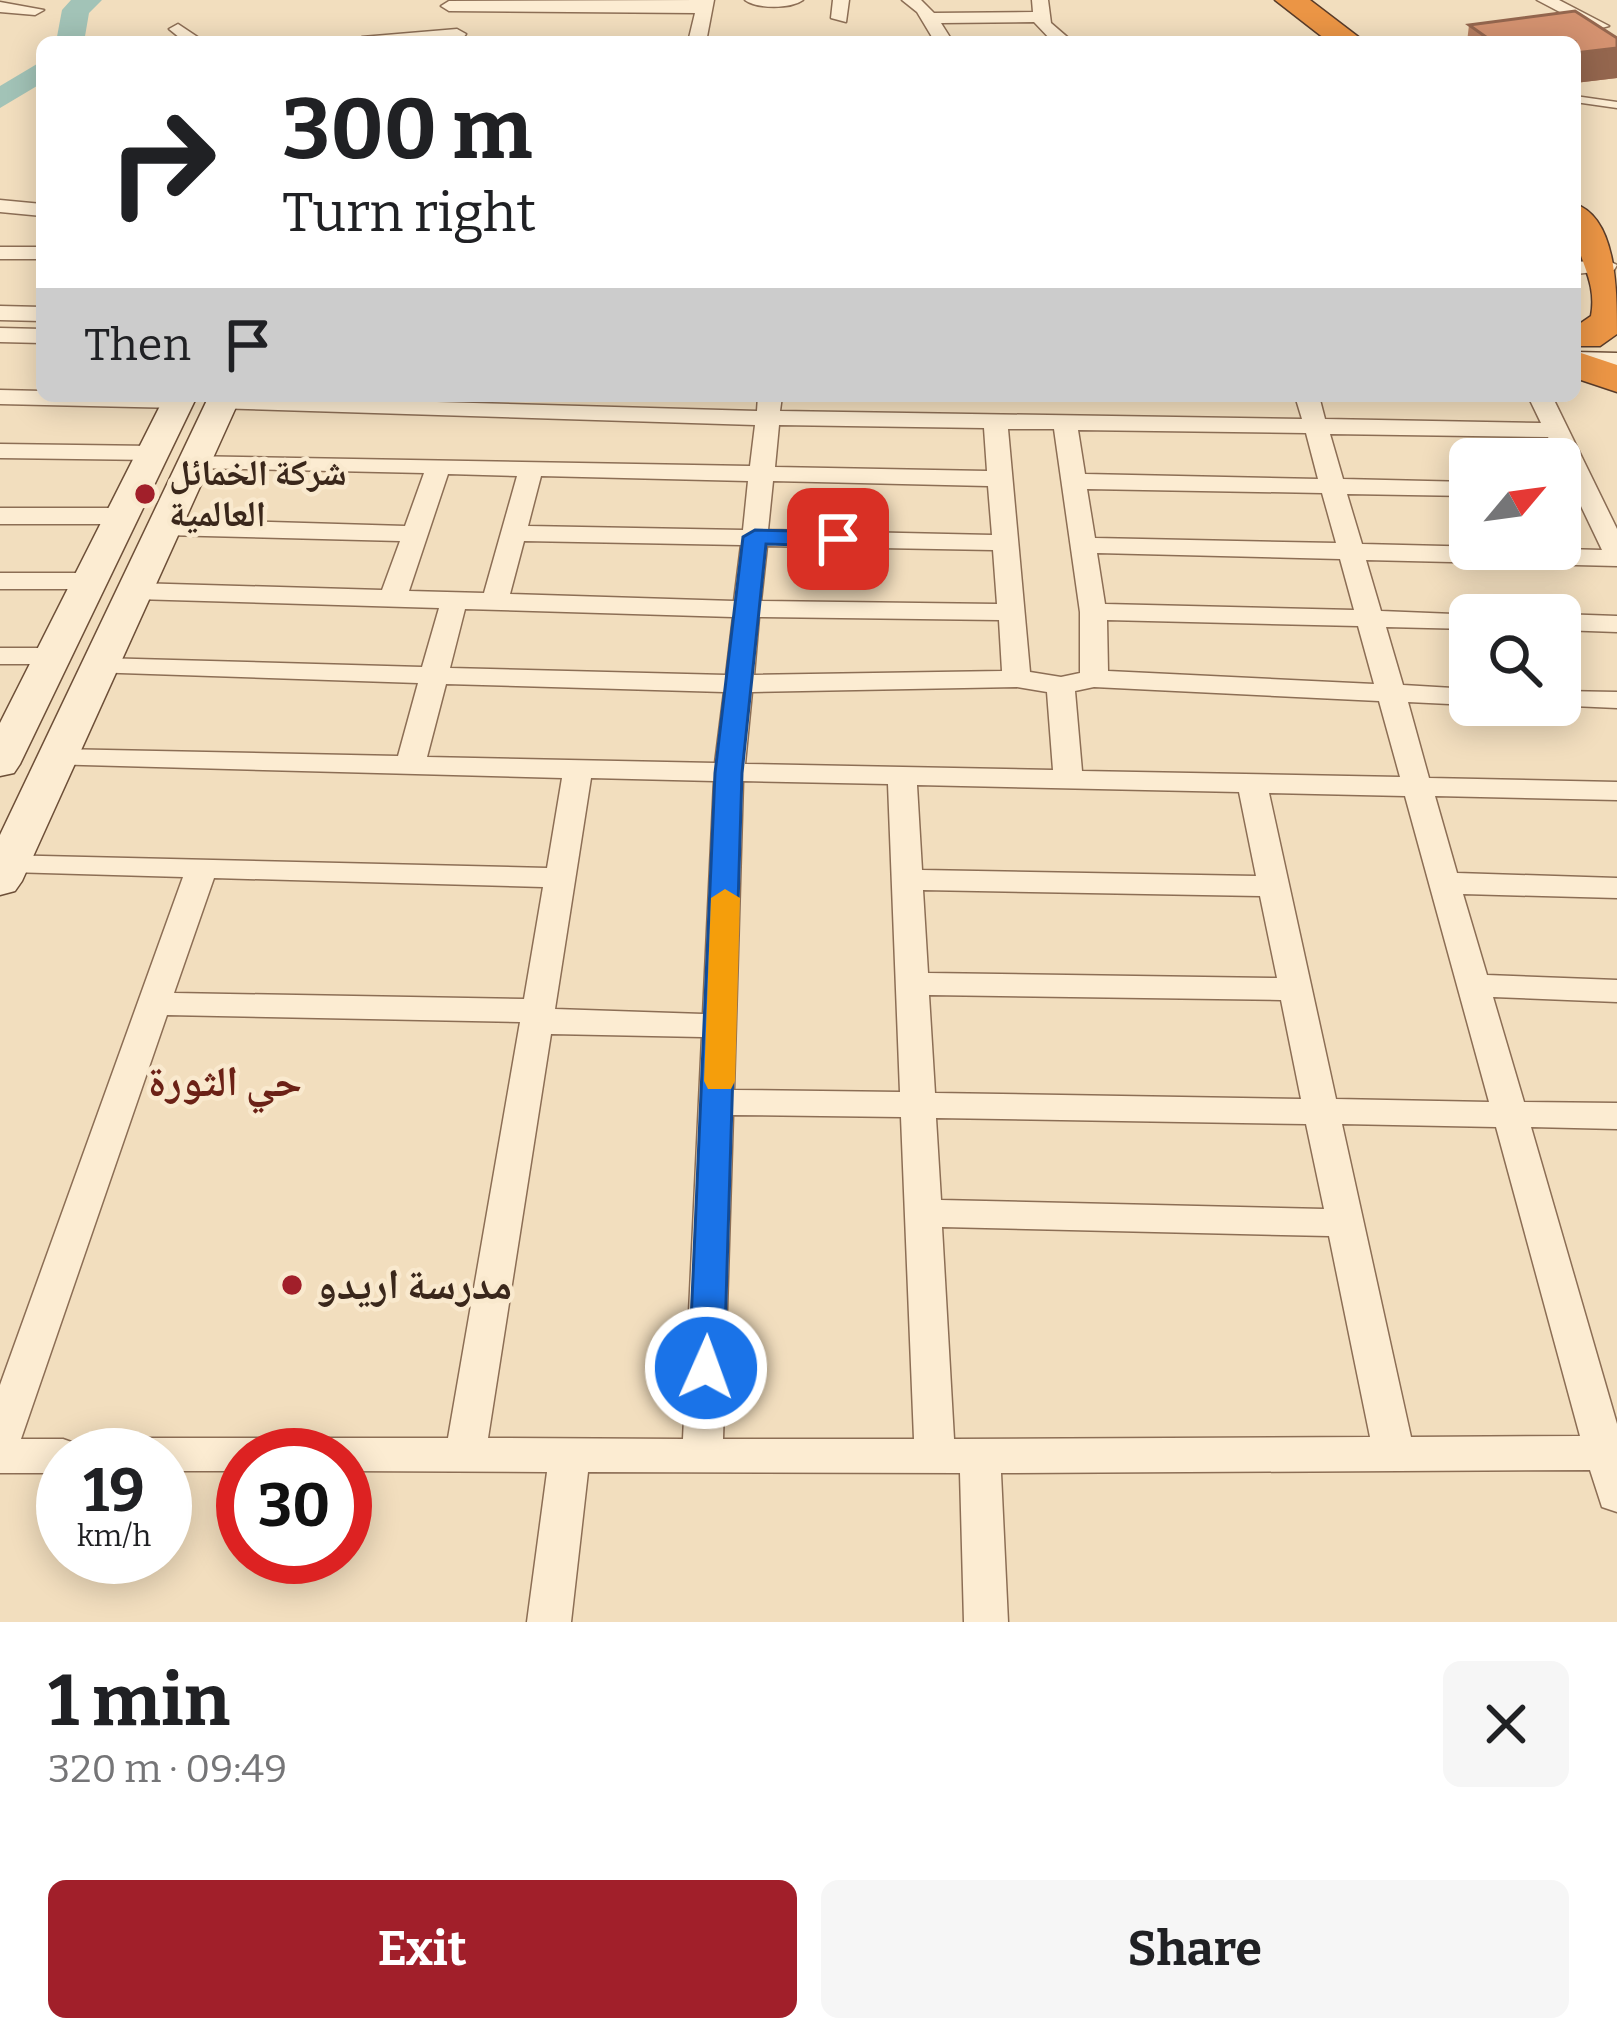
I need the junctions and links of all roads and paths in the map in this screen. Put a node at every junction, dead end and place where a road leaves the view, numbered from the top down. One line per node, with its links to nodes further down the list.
1 (753, 0): 2 (street)
2 (795, 0)
3 (910, 0): 12 (street)
4 (1290, 0): 15 (highway)
5 (1332, 0): 15 (highway)
6 (1545, 0): 13 (street)
7 (448, 3): 8 (street); 17 (street)
8 (705, 4): 18 (street)
9 (0, 7): 11 (street)
10 (1040, 9): 12 (street); 20 (street)
11 (34, 10)
12 (930, 18): 19 (street)
13 (1600, 26)
14 (178, 29): 16 (street)
15 (1359, 35)
16 (188, 36)
17 (458, 36)
18 (698, 36)
19 (940, 36)
20 (1060, 36)
21 (1581, 99): 22 (lane)
22 (1617, 105)
23 (0, 206): 24 (street)
24 (36, 209)
25 (1594, 218): 28 (highway)
26 (0, 253): 27 (street)
27 (36, 253)
28 (1591, 267): 33 (highway)
29 (0, 313): 30 (street)
30 (36, 314)
31 (0, 335): 32 (street)
32 (36, 336)
33 (1586, 347): 34 (street); 35 (highway)
34 (1617, 363)
35 (1617, 380)
36 (0, 397): 37 (street)
37 (36, 397)
38 (178, 402): 51 (street)
39 (222, 402): 52 (street)
40 (249, 402): 48 (street)
41 (1543, 402): 47 (street)
42 (769, 407): 45 (street); 48 (street); 55 (street)
43 (1031, 408): 45 (street); 46 (street)
44 (1311, 411): 46 (street); 47 (street); 58 (street)
45 (995, 421): 56 (street)
46 (1065, 423): 57 (street)
47 (1557, 430): 49 (street)
48 (498, 431): 53 (street); 54 (street)
49 (1559, 438)
50 (0, 452): 51 (street)
51 (153, 453): 62 (street)
52 (194, 461): 53 (street); 63 (street)
53 (438, 467): 65 (street)
54 (531, 469): 55 (street); 64 (street)
55 (762, 474): 56 (street); 66 (street)
56 (1002, 479): 67 (street)
57 (1073, 481): 58 (street); 68 (street)
58 (1332, 487): 59 (street); 69 (street)
59 (1449, 490)
60 (1581, 503): 70 (street)
61 (0, 516): 62 (street)
62 (122, 516): 71 (street)
63 (164, 527): 65 (street); 73 (street)
64 (514, 533): 66 (street); 76 (street)
65 (415, 534): 74 (street)
66 (755, 537): 67 (street); 77 (street)
67 (1005, 543): 78 (street)
68 (1084, 544): 69 (street); 79 (street)
69 (1350, 550): 70 (street); 80 (street)
70 (1617, 556)
71 (90, 580): 72 (street); 85 (street)
72 (0, 581)
73 (134, 591): 74 (street); 86 (street)
74 (393, 598): 75 (street)
75 (454, 600): 76 (street); 87 (street)
76 (495, 602): 77 (street)
77 (747, 609): 78 (street); 90 (street)
78 (1009, 612): 88 (street)
79 (1093, 613): 80 (street); 89 (street)
80 (1370, 619): 81 (street); 92 (street)
81 (1449, 621)
82 (1581, 623): 83 (street)
83 (1617, 624)
84 (0, 656): 85 (street)
85 (53, 656): 96 (street)
86 (100, 666): 87 (street); 97 (street)
87 (434, 675): 90 (street); 98 (street)
88 (1017, 679): 90 (street); 91 (street)
89 (1094, 679): 91 (street); 92 (street)
90 (739, 684): 100 (street)
91 (1061, 685): 102 (street)
92 (1391, 696): 93 (street); 104 (street)
93 (1449, 697)
94 (1581, 699): 95 (street)
95 (1617, 700)
96 (2, 756)
97 (57, 758): 98 (street); 107 (street)
98 (410, 766): 99 (street)
99 (578, 770): 100 (street); 108 (street)
100 (728, 773): 101 (street); 119 (street)
101 (902, 777): 102 (street); 109 (street)
102 (1068, 779): 103 (street)
103 (1252, 784): 104 (street); 111 (street)
104 (1417, 788): 105 (street); 110 (street)
105 (1617, 791)
106 (202, 868): 107 (street); 108 (street); 117 (street)
107 (4, 872)
108 (561, 878): 118 (street)
109 (907, 880): 111 (street); 113 (street)
110 (1444, 883): 112 (street); 114 (street)
111 (1274, 886): 115 (street)
112 (1617, 888)
113 (912, 984): 115 (street); 121 (street)
114 (1473, 985): 116 (street); 123 (street)
115 (1295, 989): 122 (street)
116 (1617, 991)
117 (154, 1004): 118 (street); 127 (street)
118 (539, 1017): 119 (street); 128 (street)
119 (722, 1026): 120 (street)
120 (718, 1102): 121 (street); 136 (street)
121 (918, 1103): 122 (street); 125 (street)
122 (1322, 1113): 123 (street); 126 (street)
123 (1509, 1113): 124 (street); 129 (street)
124 (1617, 1116)
125 (923, 1213): 126 (street); 134 (street)
126 (1345, 1223): 131 (street)
127 (0, 1441)
128 (466, 1452): 130 (street); 137 (street)
129 (1611, 1453): 131 (street); 138 (street)
130 (192, 1454)
131 (1394, 1454): 135 (street)
132 (0, 1456): 133 (street)
133 (36, 1456)
134 (935, 1456): 135 (street); 136 (street)
135 (980, 1456): 140 (street)
136 (702, 1457): 137 (street)
137 (568, 1458): 139 (street)
138 (1617, 1495)
139 (549, 1622)
140 (986, 1622)

